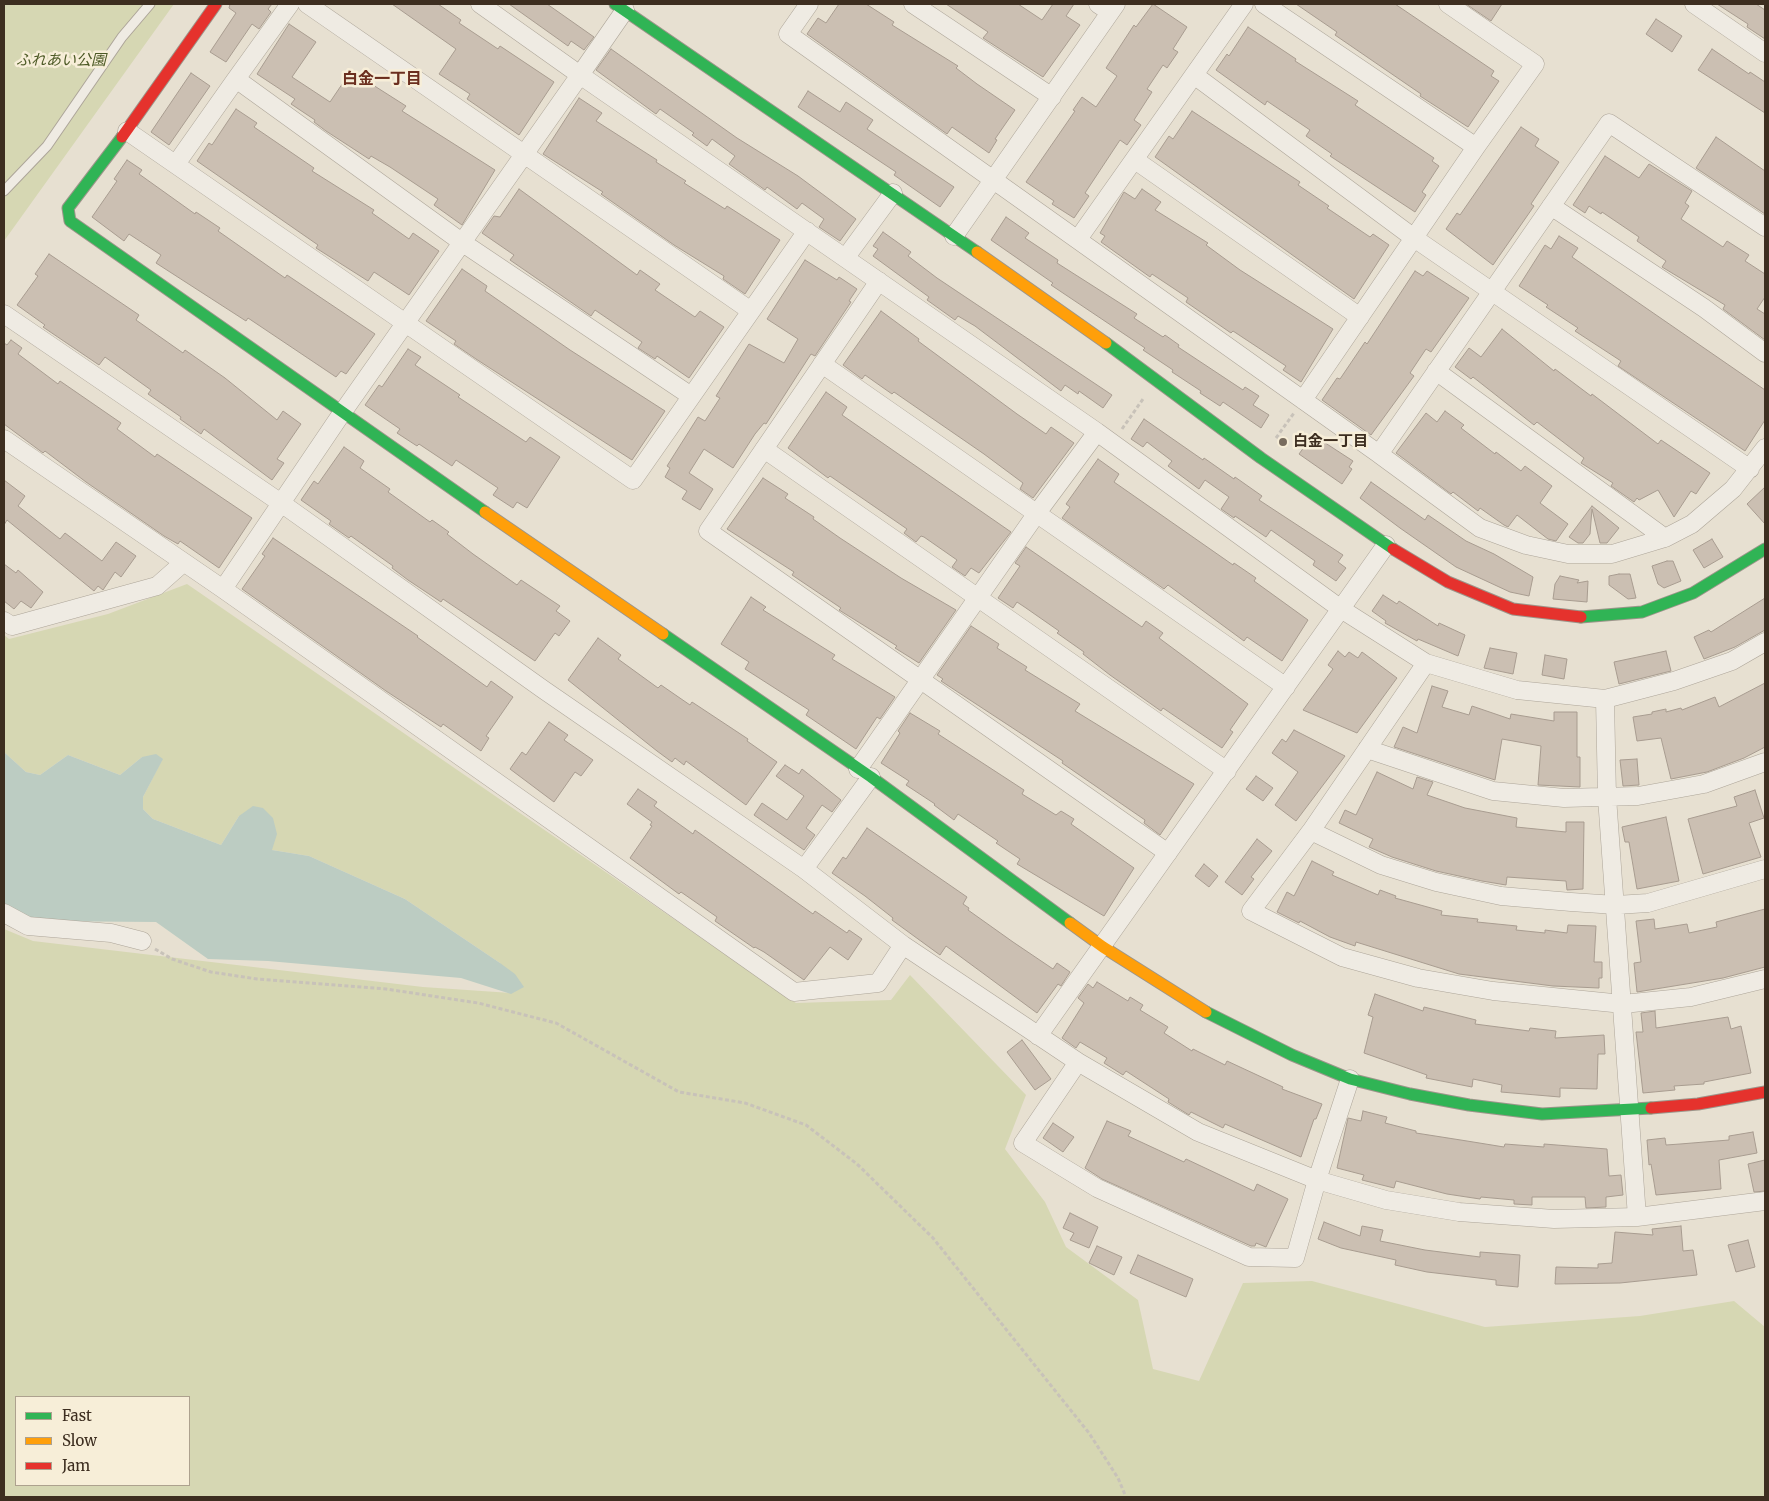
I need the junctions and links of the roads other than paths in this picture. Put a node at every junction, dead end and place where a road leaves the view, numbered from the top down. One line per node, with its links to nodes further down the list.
1 (150, 4): 25 (lane)
2 (216, 4): 19 (street)
3 (290, 4): 17 (street)
4 (307, 4): 21 (street)
5 (480, 4): 15 (street)
6 (810, 4): 24 (street)
7 (913, 4): 18 (street)
8 (1244, 4): 16 (street)
9 (1264, 4): 20 (street)
10 (1448, 4): 20 (street)
11 (1694, 4): 14 (street)
12 (620, 7): 15 (street); 26 (street)
13 (1108, 7): 18 (street)
14 (1765, 53)
15 (580, 75): 21 (street); 29 (street)
16 (1194, 76): 22 (street); 31 (street)
17 (236, 79): 23 (street); 33 (street)
18 (1052, 96): 24 (street)
19 (127, 131): 23 (street); 46 (street)
20 (1476, 147): 31 (street)
21 (523, 155): 33 (street); 37 (street)
22 (1135, 160): 32 (street); 39 (street)
23 (176, 164): 40 (street)
24 (993, 181): 30 (street); 32 (street)
25 (4, 190)
26 (893, 193): 30 (street); 34 (street)
27 (1551, 206): 28 (street); 36 (street); 41 (street)
28 (1765, 227)
29 (807, 231): 34 (street); 37 (street)
30 (954, 236): 56 (street)
31 (1414, 238): 36 (street); 39 (street)
32 (1078, 240): 45 (street)
33 (463, 243): 40 (street); 44 (street)
34 (846, 257): 35 (street)
35 (879, 281): 42 (street); 47 (street)
36 (1491, 292): 43 (street); 52 (street)
37 (751, 311): 44 (street)
38 (4, 314): 53 (street)
39 (1360, 317): 45 (street)
40 (406, 322): 44 (street); 46 (street)
41 (1765, 352)
42 (822, 364): 50 (street); 54 (street)
43 (1436, 371): 51 (street); 55 (street)
44 (691, 396)
45 (1299, 406): 51 (street)
46 (342, 413): 53 (street); 71 (street)
47 (1097, 432): 54 (street); 61 (street)
48 (4, 439): 58 (street)
49 (1765, 448): 52 (street)
50 (764, 450): 60 (street); 65 (street)
51 (1379, 454): 55 (street)
52 (1750, 469): 55 (street)
53 (280, 502): 59 (street); 75 (street)
54 (1037, 513): 60 (street); 66 (street)
55 (1665, 538)
56 (1386, 545): 57 (street); 61 (street)
57 (1765, 549)
58 (183, 564): 59 (street); 62 (street)
59 (222, 589): 80 (street)
60 (978, 598): 65 (street); 70 (street)
61 (1341, 609): 64 (street); 66 (street)
62 (4, 621)
63 (1765, 642): 67 (street)
64 (1426, 664): 67 (street); 68 (street)
65 (920, 680): 71 (street); 74 (street)
66 (1286, 687): 70 (street)
67 (1605, 699): 72 (street)
68 (1367, 749): 72 (street); 73 (street)
69 (1765, 762): 72 (street)
70 (1227, 771): 74 (street)
71 (865, 773): 75 (street); 81 (street)
72 (1607, 796): 77 (street)
73 (1311, 831): 77 (street); 83 (street)
74 (1168, 853): 81 (street)
75 (804, 869): 80 (street)
76 (1765, 869): 77 (street)
77 (1616, 905): 83 (street)
78 (4, 913): 79 (street)
79 (142, 941)
80 (903, 945): 84 (street)
81 (1103, 947): 84 (street); 86 (street)
82 (1765, 979): 83 (street)
83 (1623, 1004): 88 (street)
84 (1038, 1036): 85 (street)
85 (1078, 1062): 89 (street); 89 (street)
86 (1350, 1079): 88 (street); 89 (street)
87 (1765, 1092): 88 (street)
88 (1631, 1110): 91 (street)
89 (1317, 1180): 91 (street)
90 (1765, 1201): 91 (street)
91 (1637, 1216)

